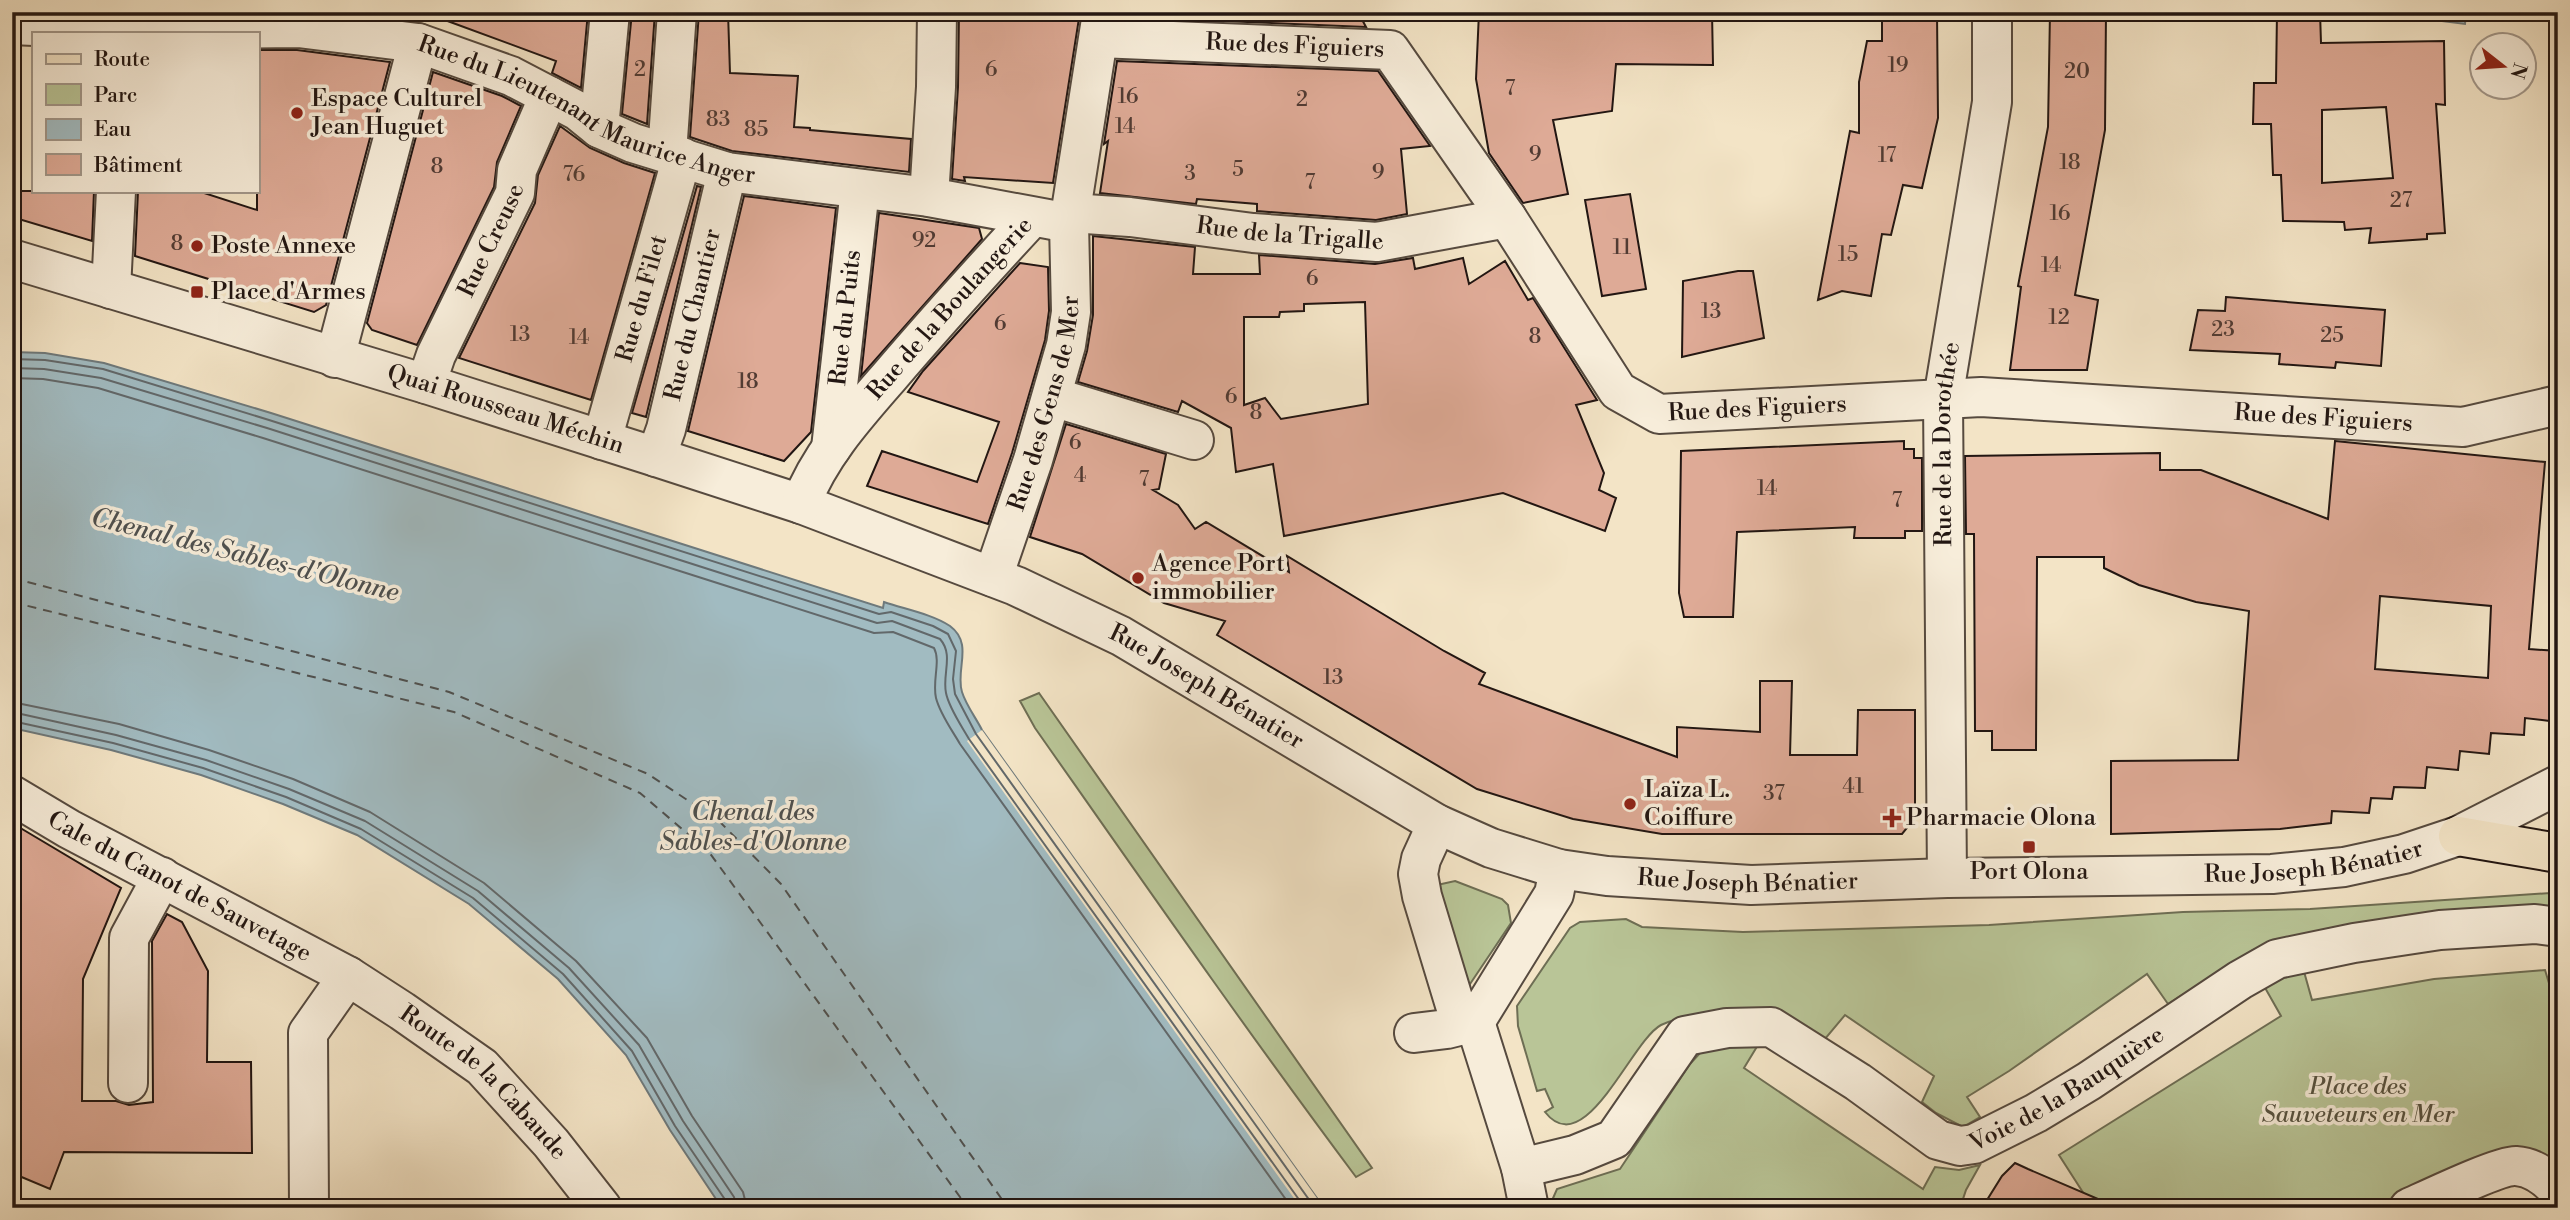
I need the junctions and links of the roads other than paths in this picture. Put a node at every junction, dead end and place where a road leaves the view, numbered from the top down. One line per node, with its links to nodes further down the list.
1 (610, 12): 12 (street)
2 (677, 12): 13 (street, Rue du Filet)
3 (937, 12): 17 (street)
4 (1992, 12): 26 (street, Rue de la Dorothée)
5 (86, 20): 7 (street, Rue du Lieutenant Maurice Anger); 9 (street, Rue du Lieutenant Maurice Anger)
6 (237, 21): 9 (street, Rue du Lieutenant Maurice Anger); 10 (street, Rue du Lieutenant Maurice Anger)
7 (12, 25)
8 (1100, 25): 19 (street, Rue de la Boulangerie); 20 (street, Rue des Figuiers)
9 (123, 32)
10 (418, 43): 11 (street, Rue du Lieutenant Maurice Anger); 23 (street)
11 (549, 96): 12 (street, Rue du Lieutenant Maurice Anger); 24 (street, Rue Creuse)
12 (599, 128): 13 (street, Rue du Lieutenant Maurice Anger)
13 (674, 155): 14 (street, Rue du Lieutenant Maurice Anger); 28 (street, Rue du Filet)
14 (727, 172): 15 (street, Rue du Lieutenant Maurice Anger); 31 (street, Rue du Chantier)
15 (860, 189): 17 (street, Rue du Lieutenant Maurice Anger); 30 (street, Rue du Puits)
16 (116, 192): 22 (street)
17 (929, 197): 18 (street, Rue du Lieutenant Maurice Anger)
18 (1032, 218): 19 (street, Rue de la Boulangerie); 30 (street, Rue de la Boulangerie)
19 (1070, 218): 20 (street, Rue de la Trigalle); 25 (street, Rue des Gens de Mer)
20 (1507, 218): 26 (street, Rue des Figuiers)
21 (12, 259): 22 (street, Quai Rousseau Méchin)
22 (111, 289): 23 (street, Quai Rousseau Méchin)
23 (335, 358): 24 (street, Quai Rousseau Méchin)
24 (426, 384): 28 (street, Quai Rousseau Méchin)
25 (1052, 397): 29 (street); 33 (street, Rue des Gens de Mer)
26 (1943, 399): 27 (street, Rue des Figuiers); 41 (street, Rue de la Dorothée)
27 (2558, 405)
28 (602, 440): 31 (street, Quai Rousseau Méchin)
29 (1194, 440)
30 (831, 448): 32 (street, Rue de la Boulangerie)
31 (656, 457): 32 (street, Quai Rousseau Méchin)
32 (801, 504): 33 (street, Quai Rousseau Méchin)
33 (993, 577): 36 (street, Rue Joseph Bénatier)
34 (2558, 785): 37 (street, Rue Joseph Bénatier)
35 (12, 795): 40 (street, Cale du Canot de Sauvetage)
36 (1437, 824): 39 (street, Rue Joseph Bénatier); 44 (street)
37 (2459, 835): 38 (main road); 41 (street, Rue Joseph Bénatier)
38 (2558, 853)
39 (1559, 869): 41 (street, Rue Joseph Bénatier); 44 (street)
40 (162, 877): 43 (street, Cale du Canot de Sauvetage); 46 (street)
41 (1947, 878)
42 (2558, 927): 47 (street, Voie de la Bauquière)
43 (348, 976): 49 (street); 50 (street, Route de la Cabaude)
44 (1475, 1022): 45 (street); 47 (street)
45 (1414, 1033)
46 (128, 1083)
47 (1521, 1168): 51 (street)
48 (2558, 1190): 52 (street)
49 (309, 1208)
50 (602, 1208)
51 (1530, 1208)
52 (2409, 1208)

